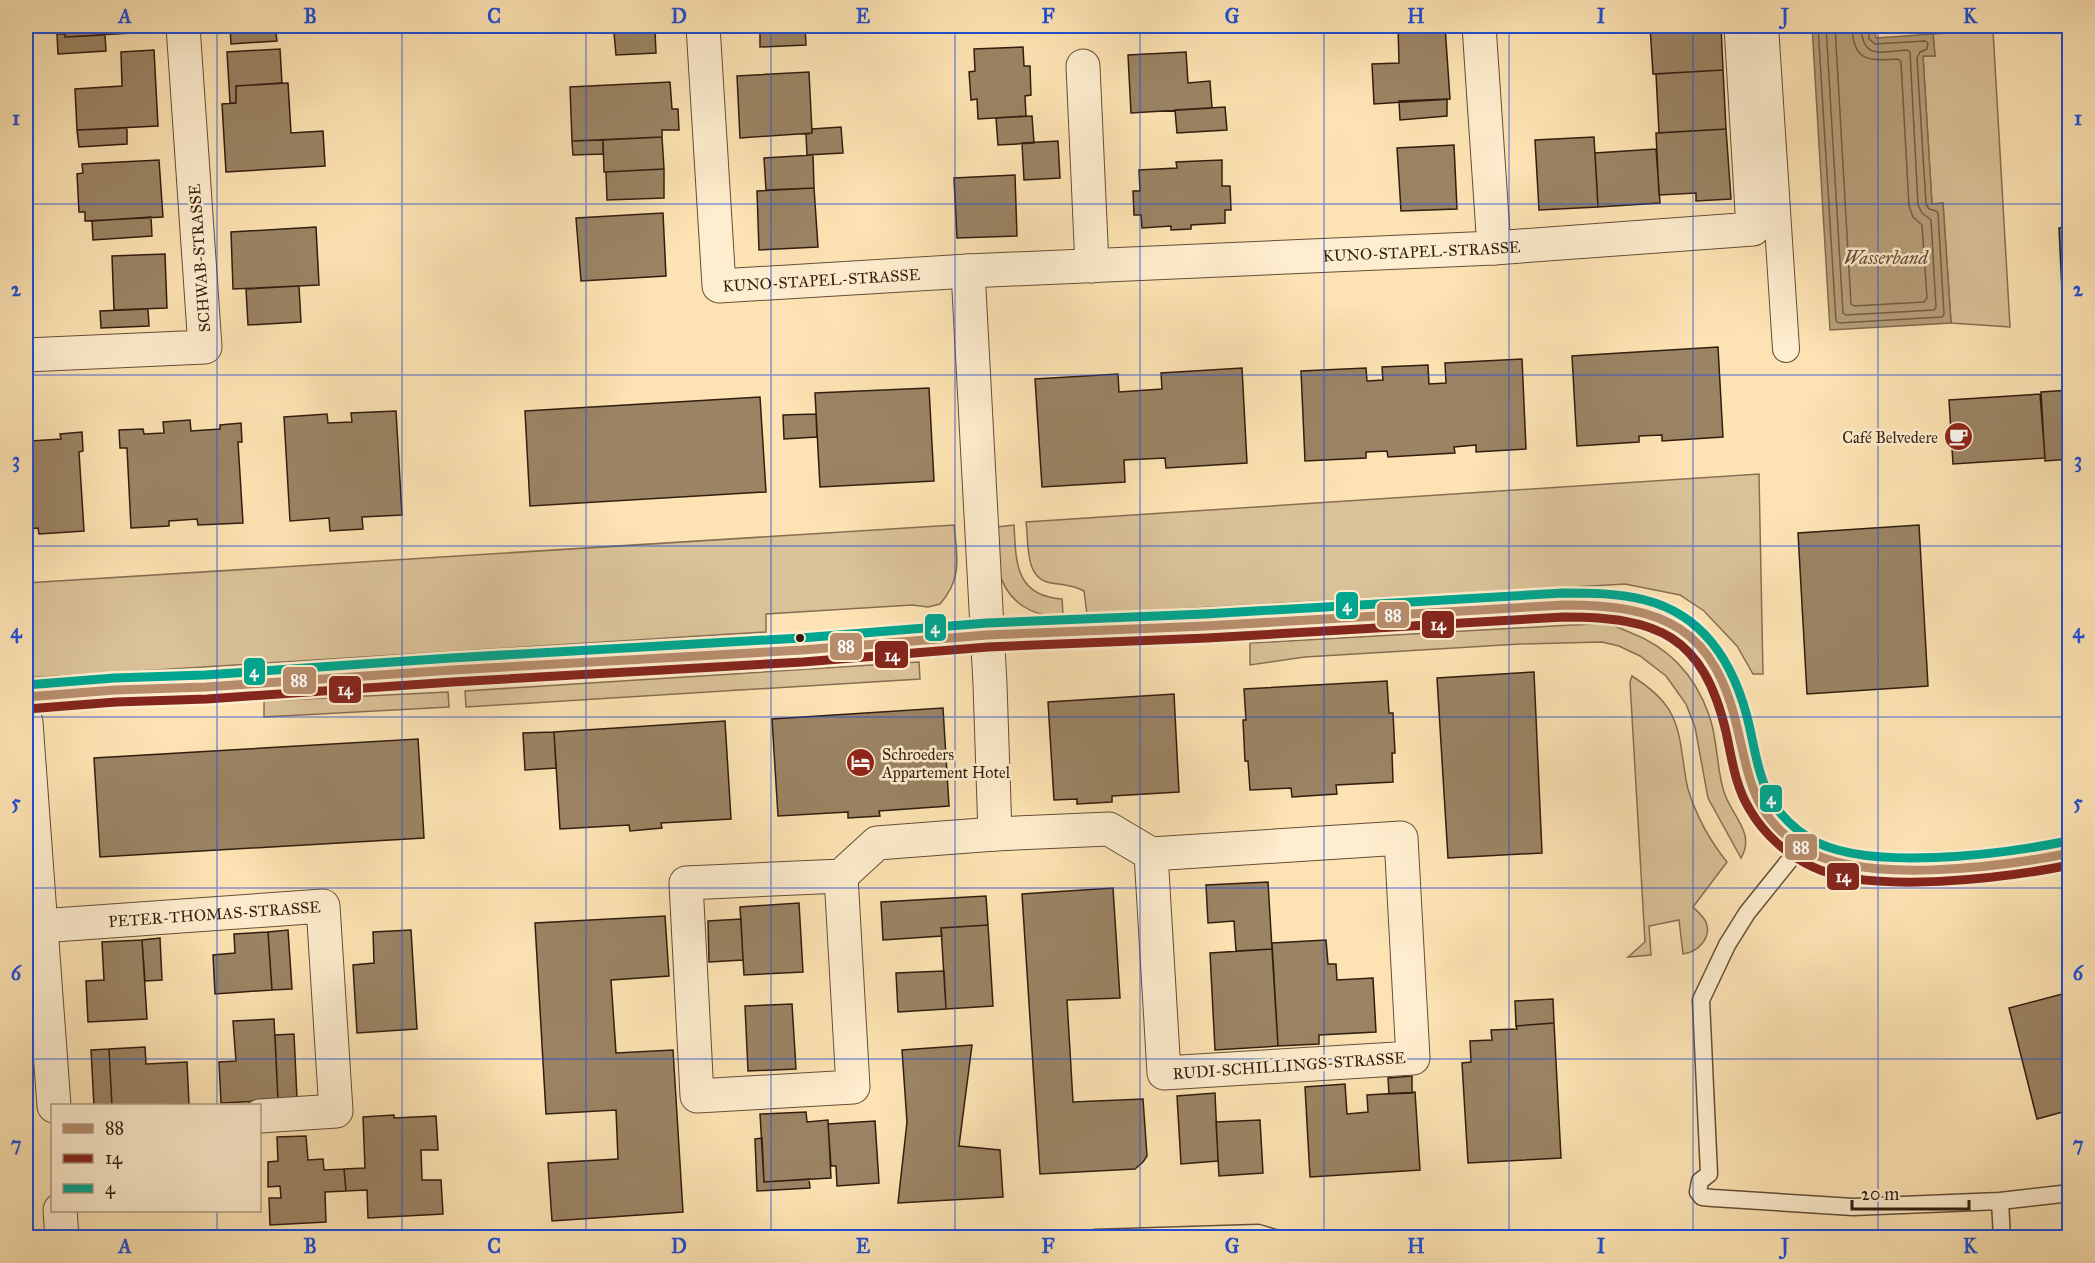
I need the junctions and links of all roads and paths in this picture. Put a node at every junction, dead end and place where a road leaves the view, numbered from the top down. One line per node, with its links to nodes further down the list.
1 (183, 26): 11 (street, SCHWAB-STRASSE)
2 (703, 26): 9 (street, KUNO-STAPEL-STRASSE)
3 (1479, 26): 7 (street)
4 (1741, 26): 7 (street, KUNO-STAPEL-STRASSE)
5 (1765, 26): 10 (street)
6 (1083, 66): 8 (street)
7 (1494, 248): 8 (street, KUNO-STAPEL-STRASSE)
8 (1092, 266): 9 (street, KUNO-STAPEL-STRASSE)
9 (968, 271): 12 (street)
10 (1786, 350)
11 (26, 355)
12 (987, 635): 13 (street); 15 (street); 16 (street)
13 (26, 698)
14 (26, 722): 20 (street)
15 (995, 834): 18 (street); 19 (street)
16 (1800, 848): 17 (street); 24 (lane)
17 (2070, 853)
18 (1151, 854): 18 (street, RUDI-SCHILLINGS-STRASSE)
19 (841, 876): 19 (street)
20 (33, 927): 21 (street); 22 (street, PETER-THOMAS-STRASSE)
21 (54, 1104)
22 (261, 1116)
23 (2070, 1193): 24 (lane)
24 (2000, 1201): 29 (lane)
25 (60, 1212): 26 (street)
26 (62, 1238)
27 (1095, 1238): 28 (lane)
28 (1275, 1238)
29 (2002, 1238)

